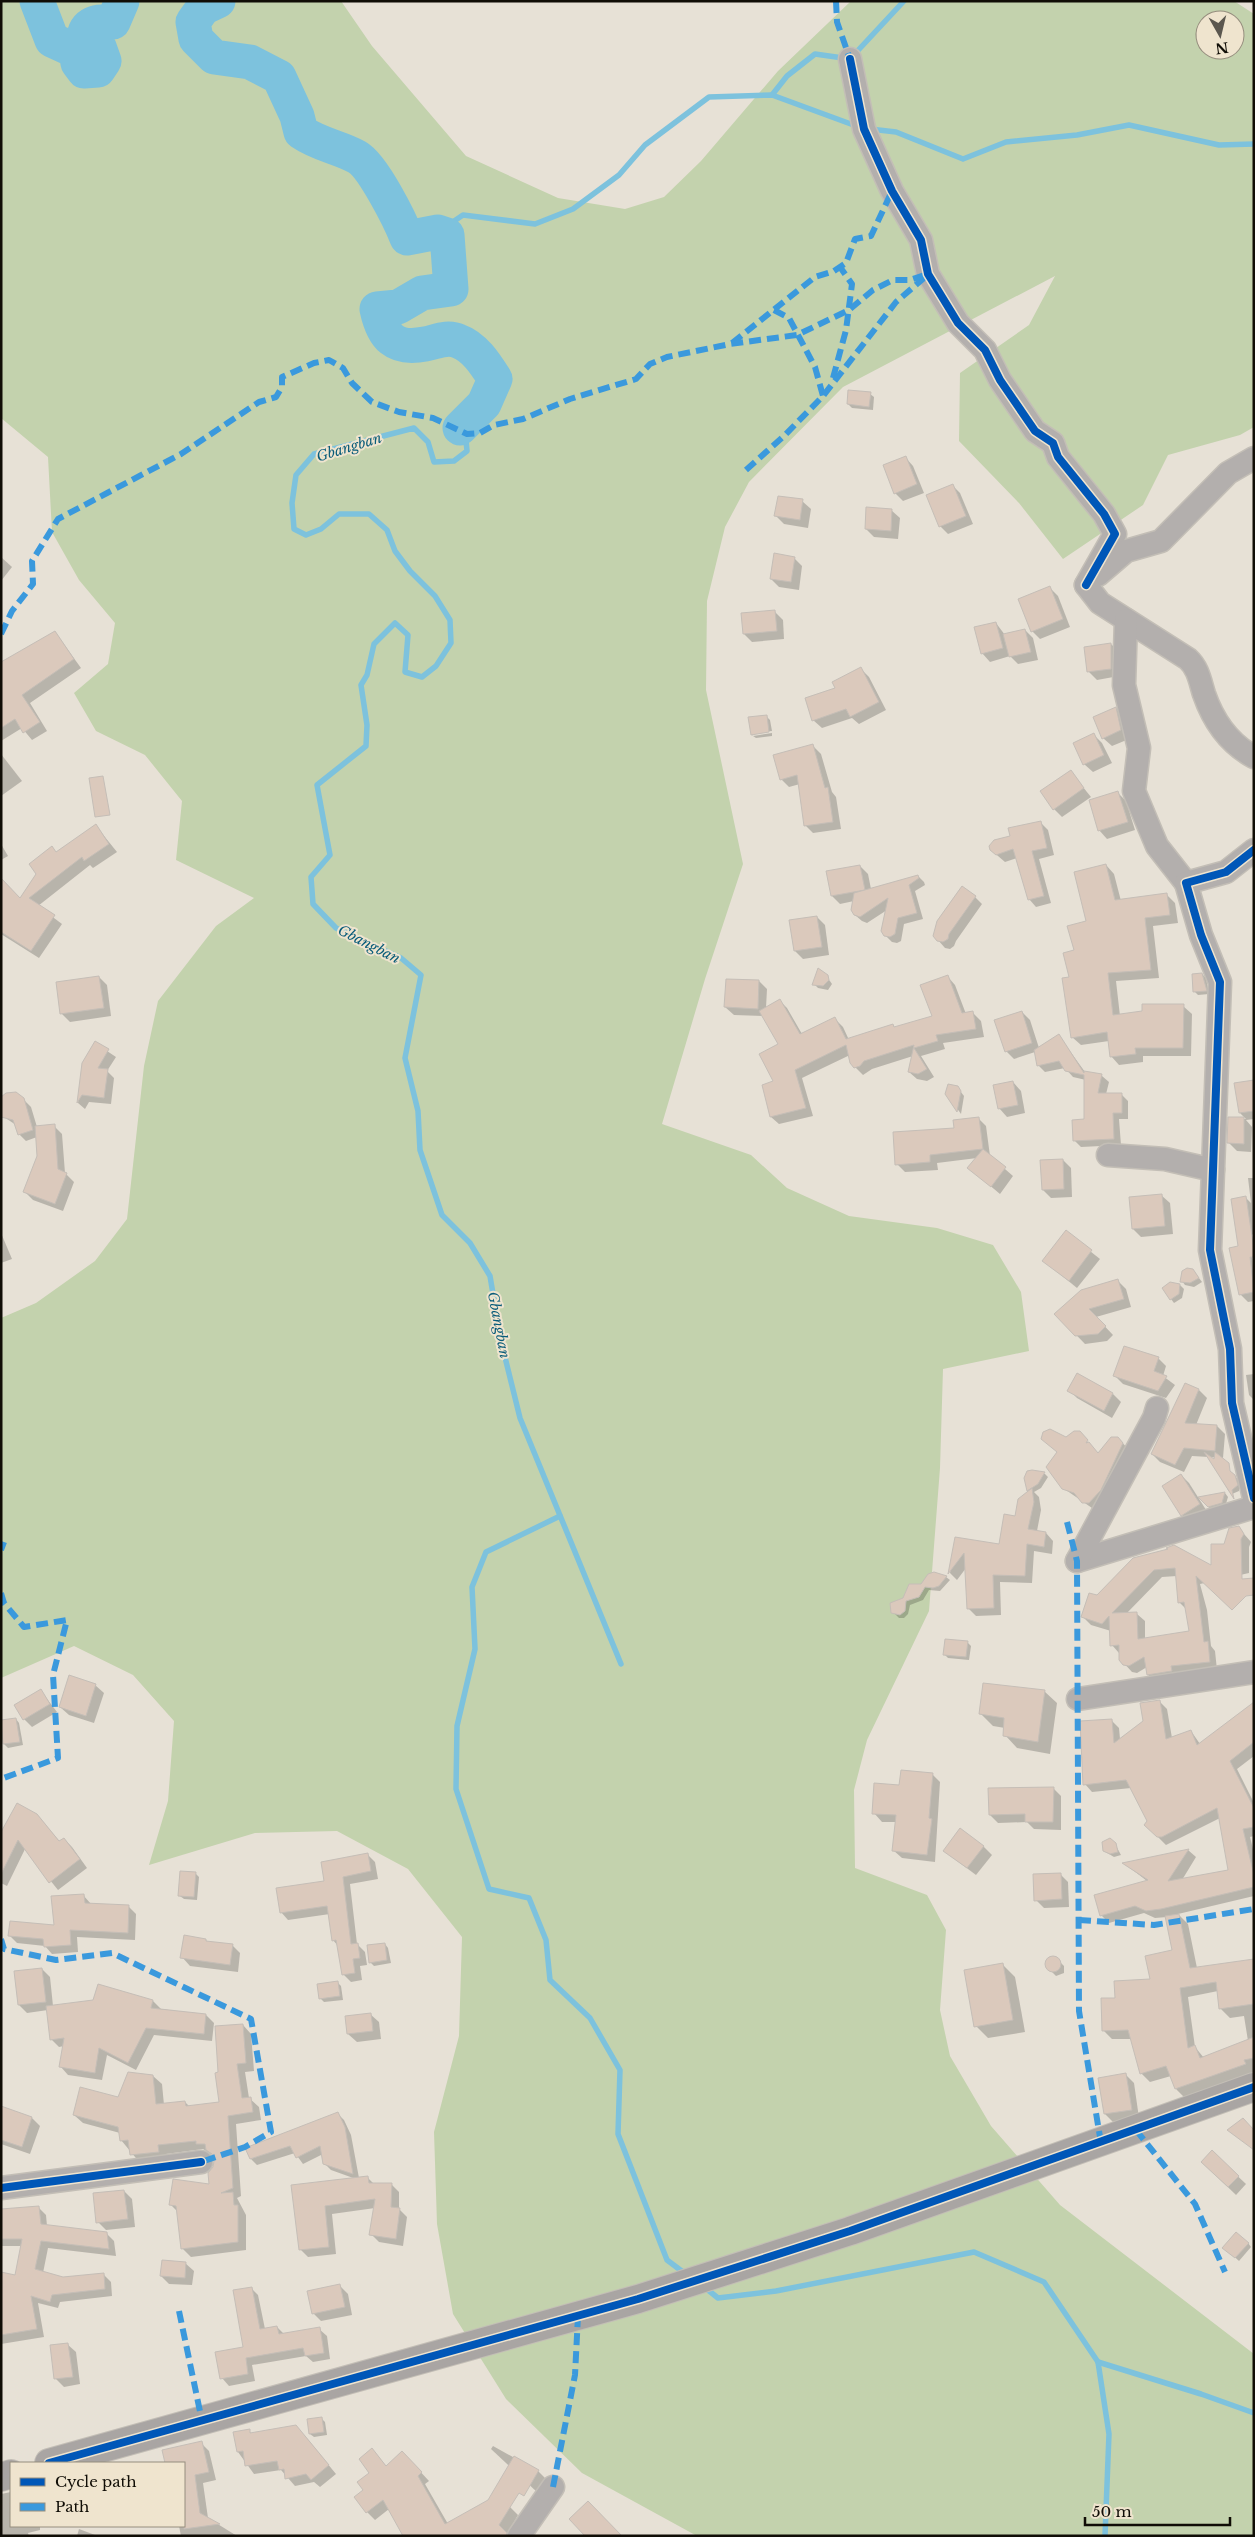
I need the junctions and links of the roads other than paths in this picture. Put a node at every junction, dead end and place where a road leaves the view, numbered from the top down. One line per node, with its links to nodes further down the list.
1 (850, 59): 3 (street)
2 (1254, 458): 3 (street)
3 (1086, 585): 4 (street)
4 (1126, 620): 5 (street); 7 (street)
5 (1254, 757)
6 (1254, 850): 7 (street)
7 (1186, 883): 9 (street)
8 (1108, 1155): 9 (street)
9 (1213, 1170): 11 (street)
10 (1157, 1408): 12 (street)
11 (1254, 1498)
12 (1254, 1507)
13 (1254, 1672): 14 (street)
14 (1078, 1699)
15 (1254, 2086): 18 (street)
16 (201, 2162): 17 (street)
17 (1, 2188)
18 (53, 2462)
19 (553, 2487): 20 (street)
20 (519, 2536)

